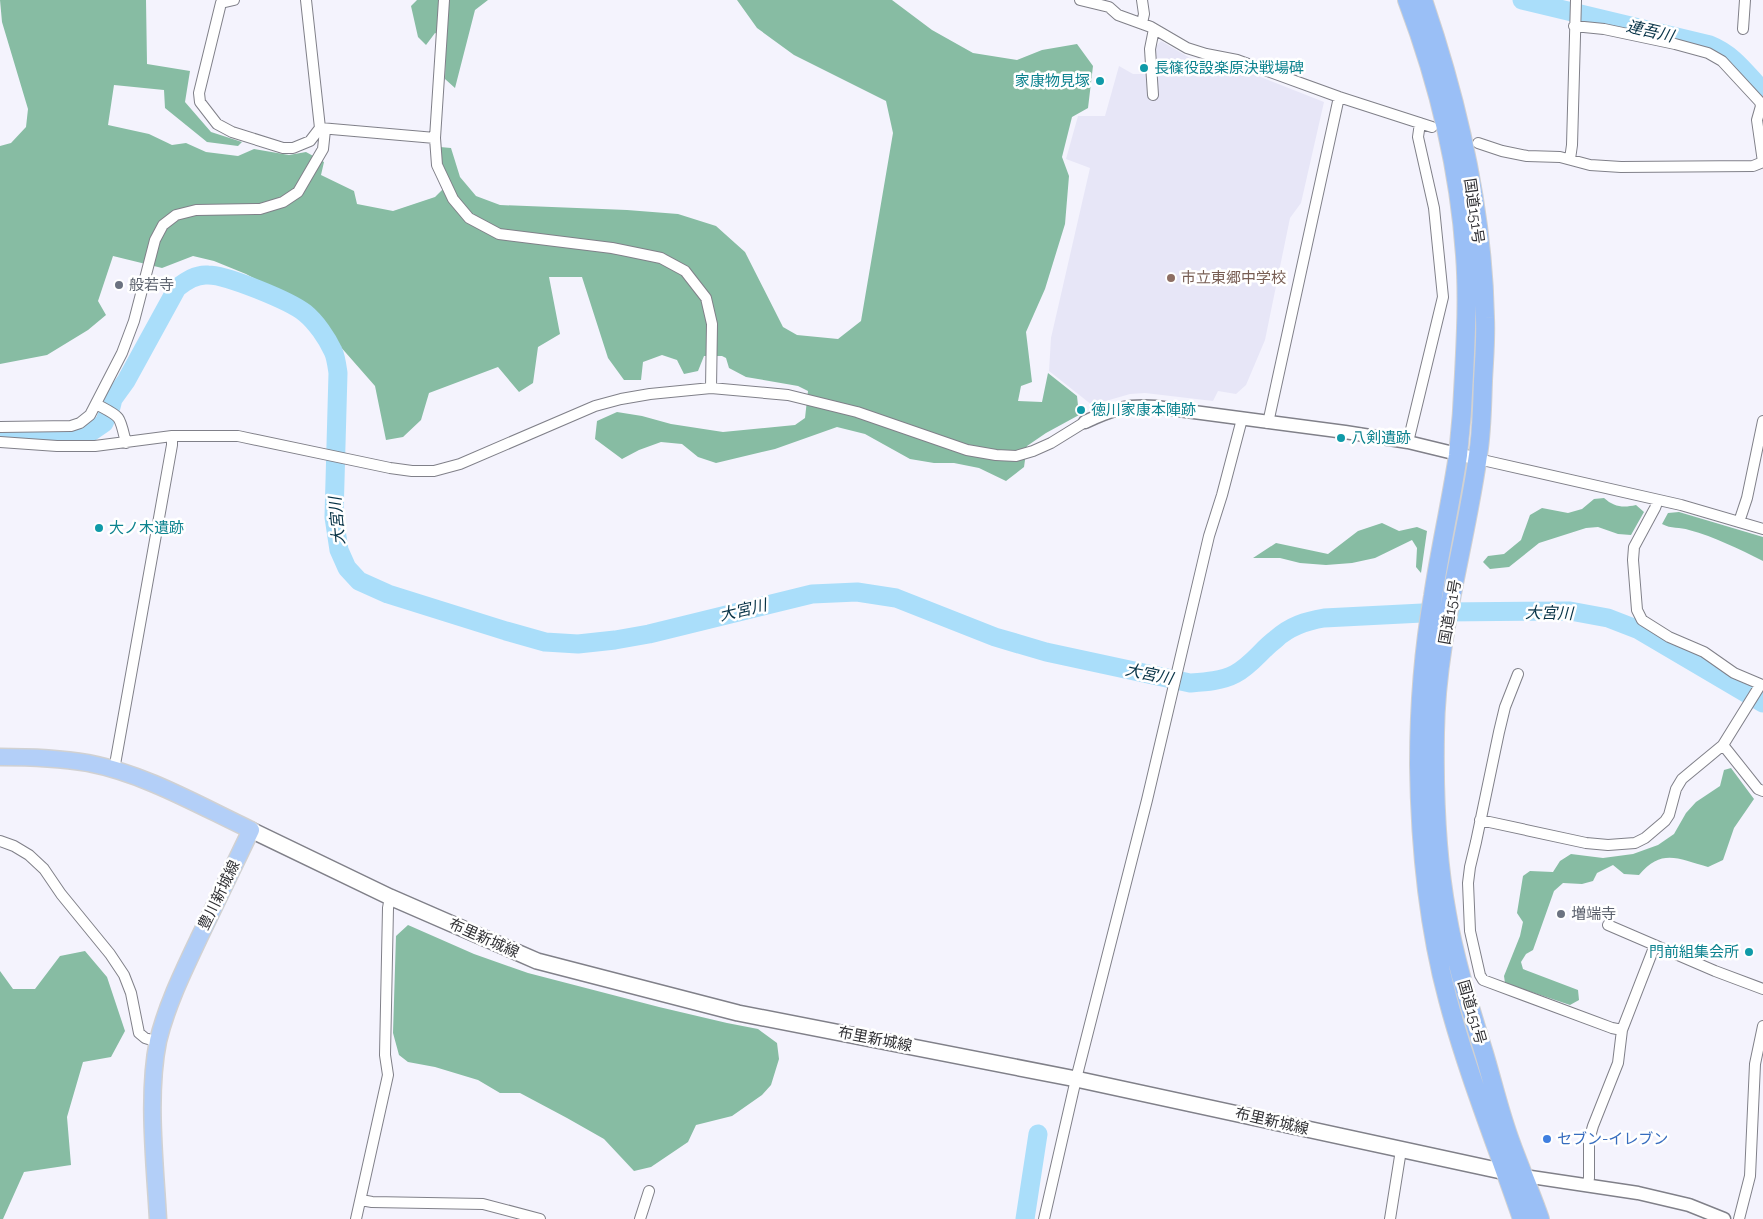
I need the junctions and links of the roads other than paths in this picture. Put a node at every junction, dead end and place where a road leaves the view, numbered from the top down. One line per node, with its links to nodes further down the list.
1 (234, 0): 18 (street)
2 (306, 0): 18 (street)
3 (444, 0): 19 (street)
4 (1080, 0): 10 (street)
5 (1142, 0): 10 (street)
6 (1407, 0): 34 (highway, 国道151号)
7 (1423, 0): 35 (highway, 国道151号)
8 (1745, 0): 13 (street)
9 (1576, 2): 11 (street)
10 (1142, 23): 12 (street)
11 (1574, 23): 21 (street); 22 (street)
12 (1154, 29): 14 (street); 15 (street)
13 (1743, 29)
14 (1153, 95)
15 (1339, 97): 16 (street); 28 (street)
16 (1420, 123): 17 (street); 32 (street)
17 (1432, 126)
18 (323, 129): 19 (street); 24 (street)
19 (435, 138): 23 (street)
20 (1478, 143): 21 (street)
21 (1570, 159): 22 (street)
22 (1763, 162)
23 (712, 388): 26 (street); 30 (street)
24 (98, 405): 29 (street); 33 (street)
25 (1242, 419): 26 (street); 28 (street); 55 (street)
26 (1085, 422)
27 (1763, 422): 37 (street)
28 (1268, 423): 32 (street)
29 (0, 427)
30 (172, 436): 33 (street); 43 (street)
31 (0, 442): 33 (street)
32 (1408, 442): 34 (street)
33 (126, 443)
34 (1458, 455): 35 (street); 39 (highway, 国道151号)
35 (1478, 459): 36 (street); 39 (highway, 国道151号)
36 (1658, 500): 37 (street); 41 (street)
37 (1740, 522): 38 (street)
38 (1763, 529)
39 (1437, 631): 57 (highway, 国道151号); 58 (highway, 国道151号)
40 (1518, 674): 45 (street)
41 (1723, 745): 44 (street); 45 (street)
42 (0, 757): 43 (main road)
43 (114, 770): 46 (main road)
44 (1763, 791)
45 (1480, 820): 53 (street)
46 (251, 830): 48 (main road, 布里新城線); 54 (main road, 豊川新城線)
47 (0, 841): 54 (street)
48 (390, 896): 55 (main road, 布里新城線); 61 (street)
49 (1608, 925): 50 (street)
50 (1655, 946): 51 (street); 53 (street)
51 (1763, 989)
52 (1763, 1026): 71 (street)
53 (1622, 1030): 59 (street)
54 (158, 1042): 62 (main road, 豊川新城線)
55 (1076, 1079): 56 (main road, 布里新城線); 66 (street)
56 (1401, 1150): 57 (main road, 布里新城線); 67 (street)
57 (1506, 1173): 58 (main road, 布里新城線); 68 (highway, 国道151号)
58 (1524, 1176): 59 (street); 69 (highway, 国道151号)
59 (1587, 1186): 70 (street)
60 (650, 1190): 65 (street)
61 (361, 1200): 63 (street); 64 (street)
62 (158, 1219)
63 (356, 1219)
64 (540, 1219)
65 (640, 1219)
66 (1044, 1219)
67 (1390, 1219)
68 (1522, 1219)
69 (1540, 1219)
70 (1724, 1219)
71 (1740, 1219)

